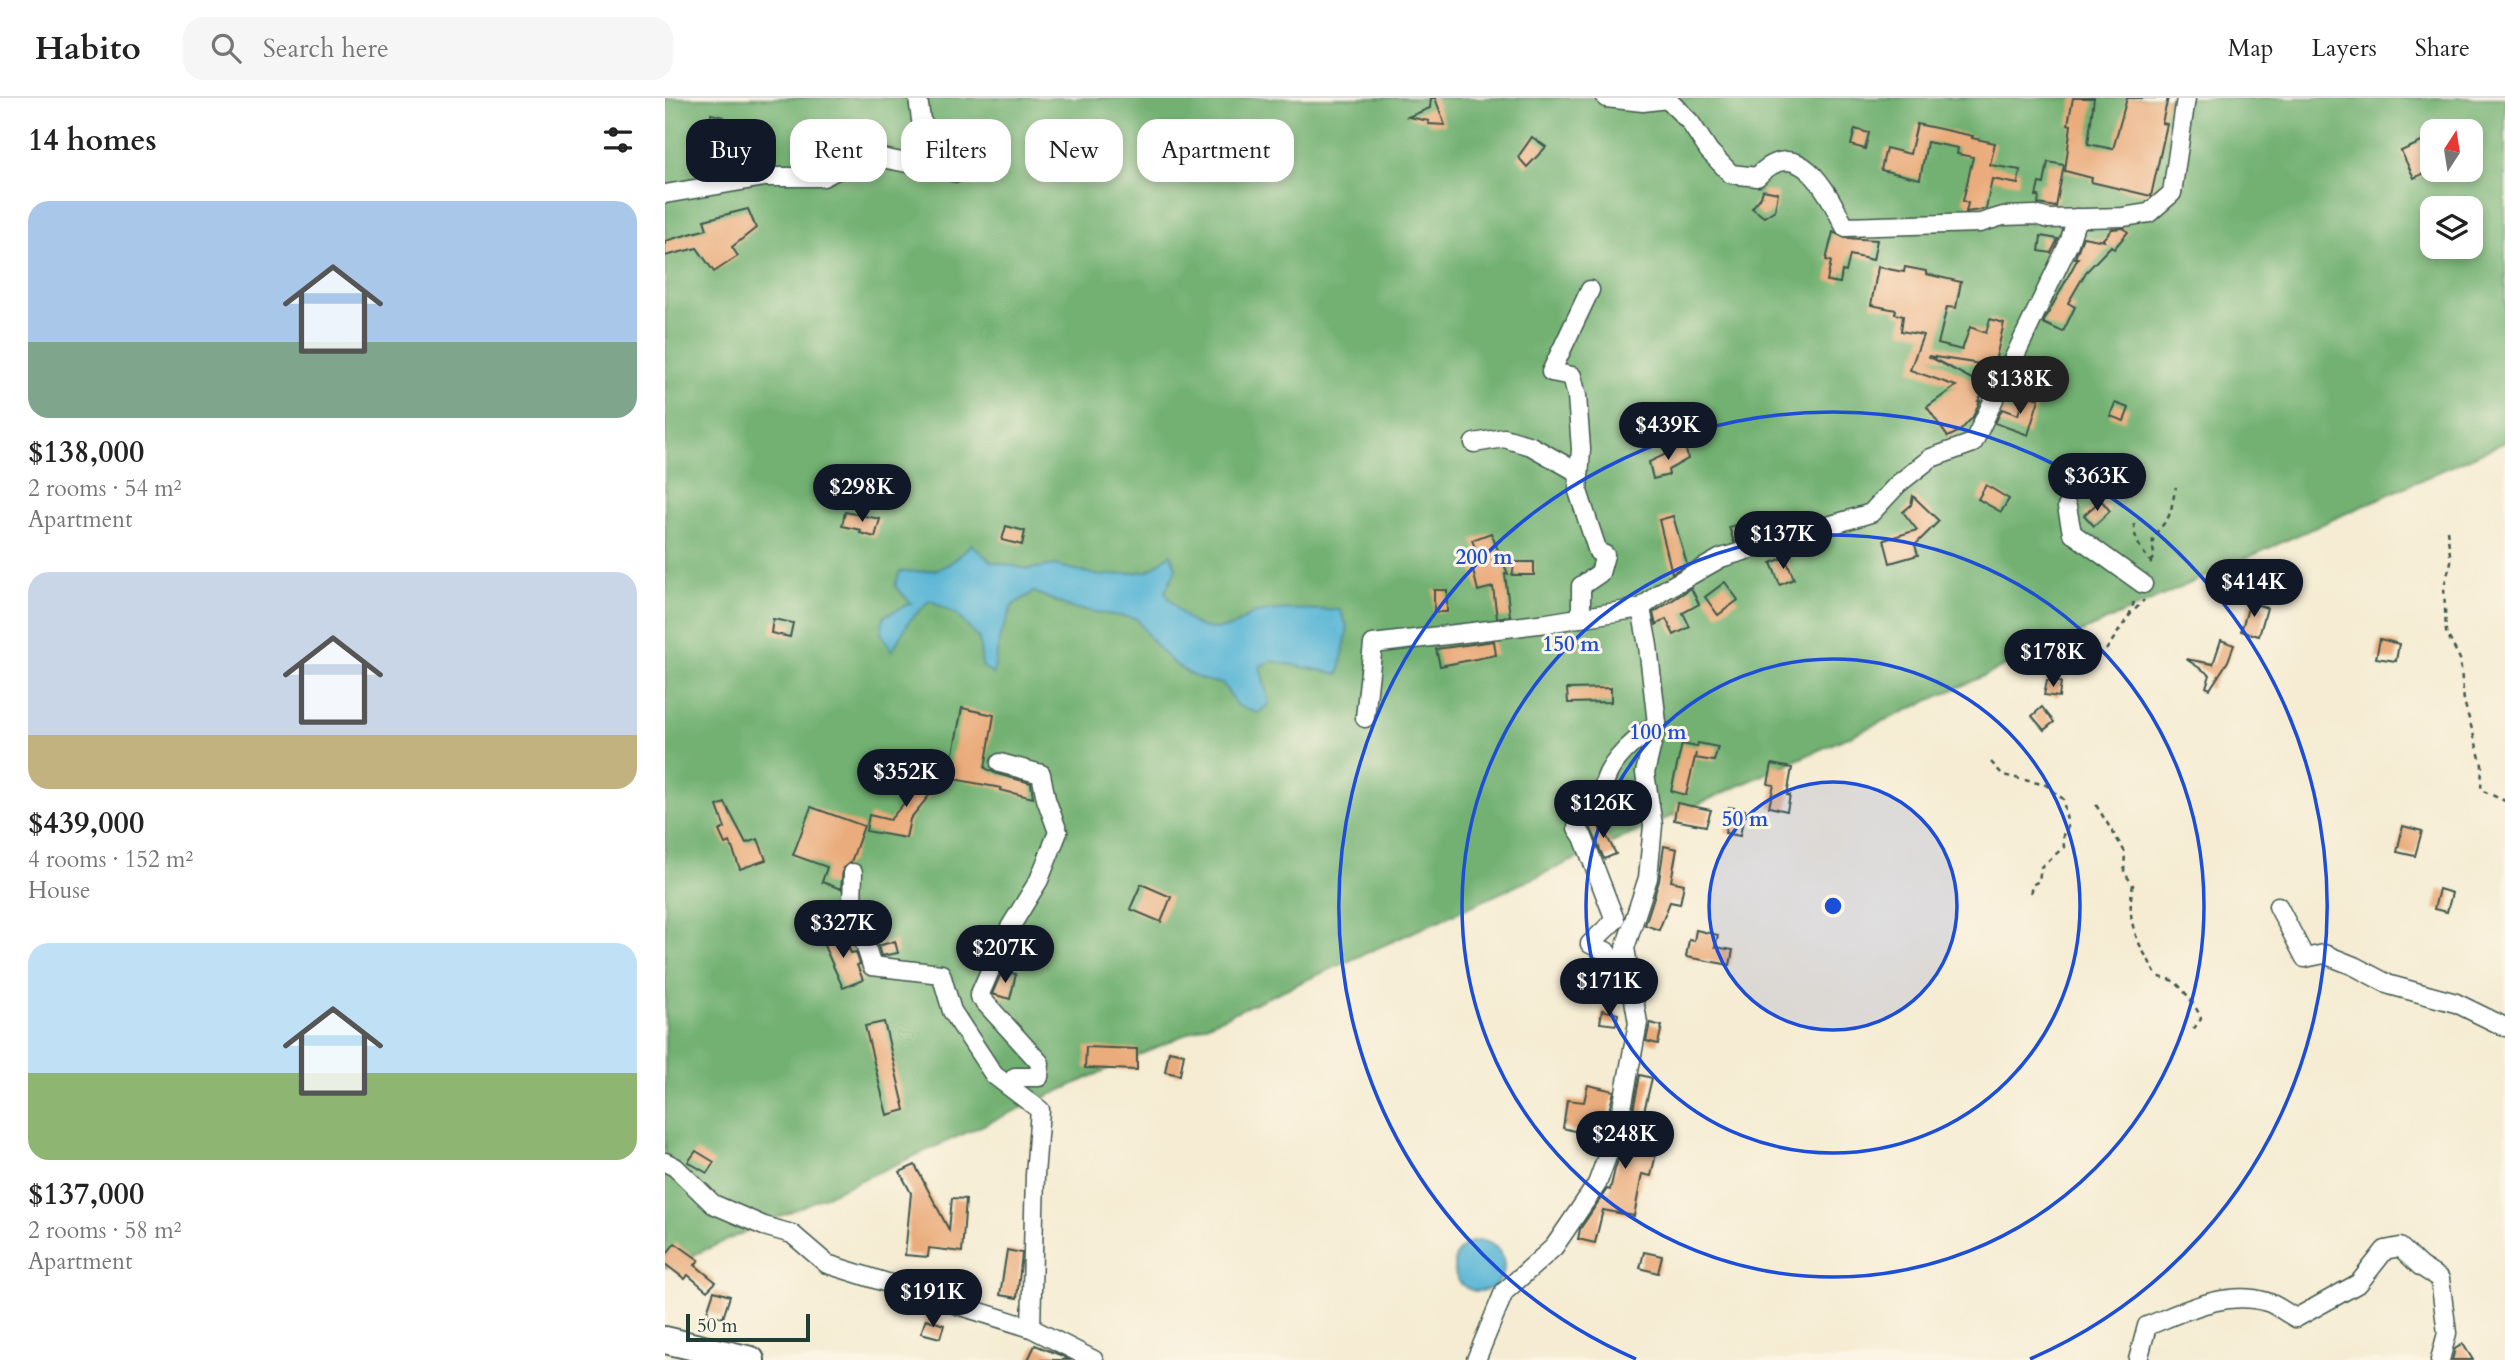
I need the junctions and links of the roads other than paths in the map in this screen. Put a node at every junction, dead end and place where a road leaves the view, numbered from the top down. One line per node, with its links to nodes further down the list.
1 (918, 98): 4 (street)
2 (1606, 98): 5 (street)
3 (2186, 98): 5 (street)
4 (665, 194)
5 (2077, 218): 11 (street)
6 (1590, 290): 8 (street)
7 (1474, 443): 8 (street)
8 (1579, 473): 12 (street)
9 (2067, 507): 10 (street)
10 (2144, 592)
11 (1641, 608): 12 (street); 14 (street)
12 (1581, 618): 13 (street)
13 (1365, 718)
14 (1657, 723): 18 (street); 18 (street)
15 (1000, 763): 20 (street)
16 (853, 873): 20 (street)
17 (2278, 906): 19 (street)
18 (1632, 989): 26 (street)
19 (2505, 1027)
20 (1009, 1086): 22 (street)
21 (665, 1161): 22 (street)
22 (1031, 1328): 25 (street)
23 (665, 1340): 24 (main road)
24 (751, 1360)
25 (1094, 1360)
26 (1476, 1360)
27 (2138, 1360): 28 (street)
28 (2440, 1360)

